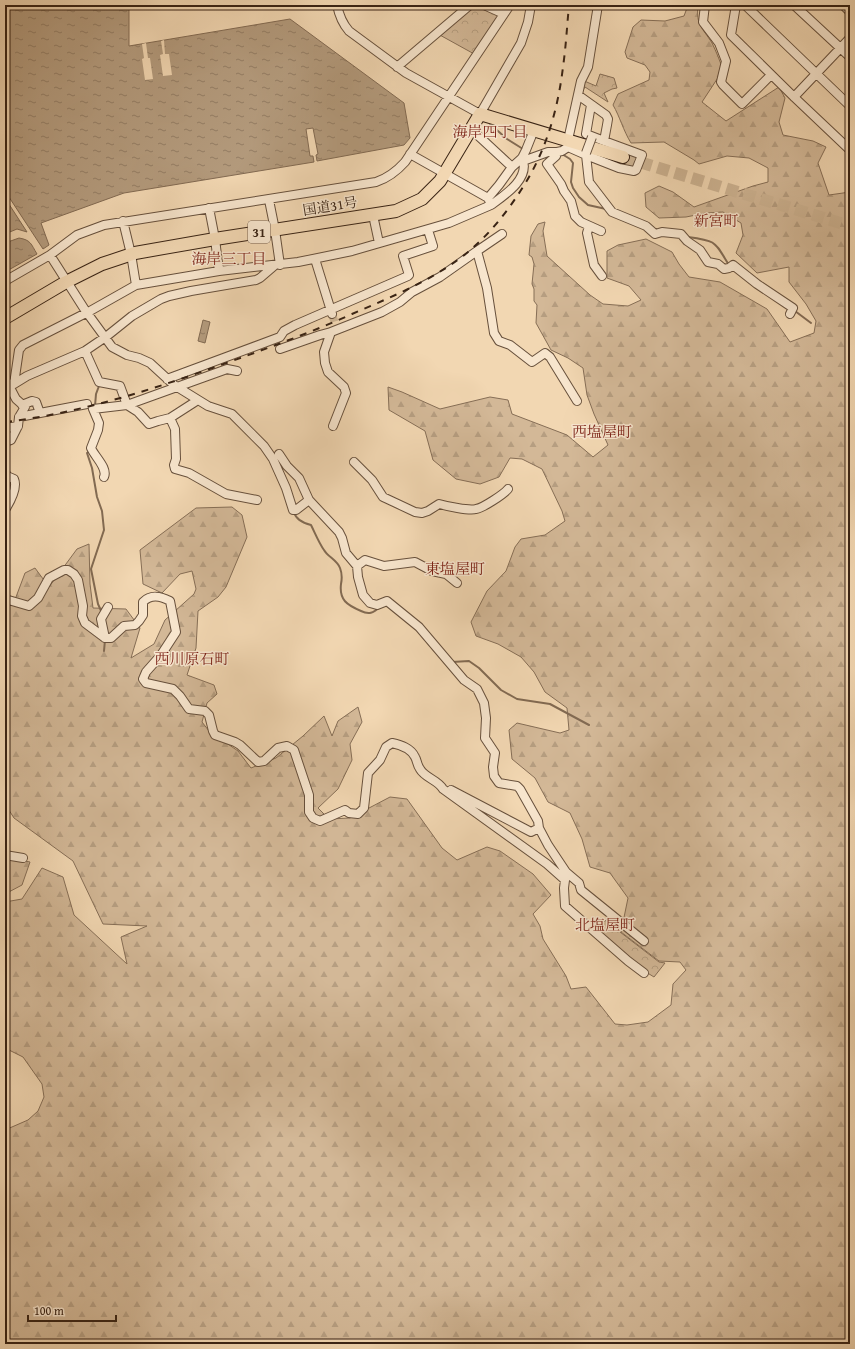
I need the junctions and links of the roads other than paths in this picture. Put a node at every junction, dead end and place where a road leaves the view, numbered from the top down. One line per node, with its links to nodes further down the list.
1 (337, 5): 17 (street)
2 (470, 5): 17 (street)
3 (484, 5): 13 (street)
4 (509, 5): 13 (street)
5 (531, 5): 25 (street)
6 (598, 5): 20 (street)
7 (705, 5): 19 (street)
8 (736, 5): 19 (street)
9 (745, 5): 18 (street)
10 (794, 5): 15 (street)
11 (843, 5): 12 (street)
12 (850, 12)
13 (504, 14): 22 (street)
14 (850, 38): 15 (street)
15 (840, 48): 16 (street); 18 (street)
16 (850, 57)
17 (398, 67): 22 (street)
18 (816, 74): 21 (street); 24 (street)
19 (771, 75): 21 (street)
20 (578, 95): 23 (street); 29 (street)
21 (794, 97): 31 (street)
22 (449, 98): 25 (street); 33 (street)
23 (591, 105): 28 (street); 30 (street)
24 (850, 106)
25 (480, 114): 26 (highway, 国道31号 / 31); 27 (highway)
26 (471, 129): 37 (street); 38 (highway, 国道31号 / 31)
27 (534, 130): 29 (highway); 35 (street)
28 (592, 137): 30 (street); 34 (street, bridge)
29 (568, 140): 36 (highway)
30 (604, 142): 34 (street)
31 (850, 150)
32 (557, 153): 34 (street); 35 (street); 44 (street)
33 (410, 154): 38 (street); 39 (street)
34 (586, 154): 63 (street)
35 (524, 155): 37 (street); 40 (street)
36 (623, 157)
37 (512, 168): 40 (street)
38 (446, 174): 40 (street); 42 (highway, 国道31号 / 31)
39 (269, 200): 41 (street); 45 (street)
40 (489, 201): 46 (street)
41 (209, 208): 43 (street); 49 (street)
42 (373, 215): 45 (highway, 国道31号 / 31); 50 (street)
43 (123, 221): 52 (street); 53 (street)
44 (589, 226): 47 (street); 57 (street)
45 (276, 230): 49 (highway, 国道31号 / 31); 55 (street)
46 (428, 230): 50 (street); 62 (street)
47 (602, 232)
48 (502, 234): 51 (street)
49 (216, 239): 52 (highway, 国道31号 / 31); 56 (street)
50 (379, 243): 54 (street)
51 (477, 251): 65 (street); 74 (street)
52 (131, 254): 59 (highway, 国道31号 / 31); 60 (street)
53 (50, 255): 58 (street); 59 (street)
54 (315, 259): 55 (street); 62 (street)
55 (277, 266): 56 (street); 66 (street)
56 (219, 271): 60 (street)
57 (602, 276)
58 (5, 282)
59 (66, 282): 61 (street); 64 (highway, 国道31号 / 31)
60 (136, 285): 61 (street)
61 (87, 312): 66 (street); 71 (street)
62 (331, 312): 70 (street)
63 (791, 312)
64 (5, 318)
65 (330, 332): 67 (street); 81 (street)
66 (104, 338): 68 (street); 70 (street)
67 (280, 349)
68 (85, 351): 71 (street); 77 (street)
69 (237, 371): 72 (street)
70 (168, 379): 72 (street)
71 (8, 384): 76 (street)
72 (178, 387): 73 (street); 77 (street)
73 (198, 400): 79 (street); 90 (street)
74 (577, 401)
75 (87, 404): 78 (street)
76 (22, 405): 78 (street); 80 (street)
77 (127, 405): 79 (street); 87 (street)
78 (40, 413): 80 (street)
79 (170, 418): 89 (street)
80 (19, 421): 82 (street); 83 (street)
81 (333, 426)
82 (5, 428)
83 (5, 442)
84 (279, 454): 90 (street)
85 (354, 462): 88 (street)
86 (5, 472): 91 (street)
87 (104, 477)
88 (508, 489)
89 (257, 500)
90 (309, 500): 92 (street)
91 (5, 510)
92 (357, 566): 93 (street); 98 (street)
93 (457, 583)
94 (5, 599): 96 (street)
95 (108, 607): 96 (street)
96 (105, 638): 97 (street)
97 (441, 785): 98 (street); 101 (street)
98 (539, 828): 101 (street)
99 (5, 855): 100 (street)
100 (23, 858)
101 (566, 876): 102 (street); 103 (street)
102 (644, 941)
103 (644, 973)

